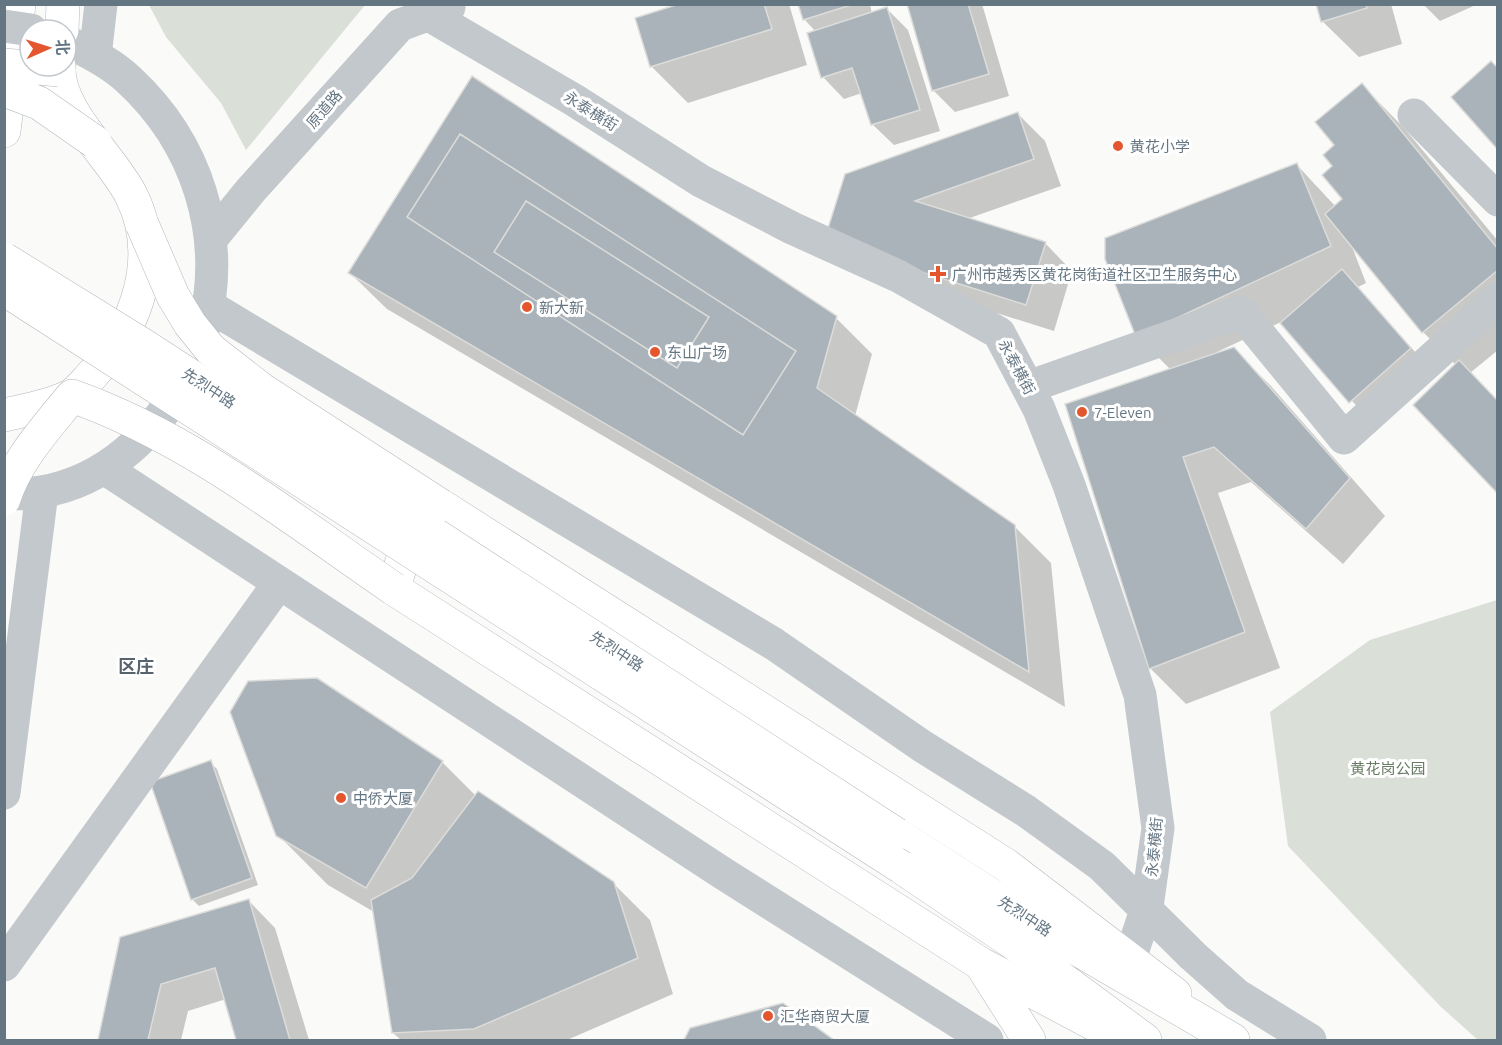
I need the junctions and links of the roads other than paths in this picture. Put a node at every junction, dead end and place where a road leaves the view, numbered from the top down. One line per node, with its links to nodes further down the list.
1 (19, 4): 9 (main road)
2 (101, 4): 4 (street)
3 (439, 8): 13 (street, 原道路); 18 (street, 永泰横街)
4 (95, 56): 5 (street); 13 (street)
5 (78, 58)
6 (59, 78): 10 (main road, 先烈中路, bridge)
7 (4, 90): 10 (main road, bridge)
8 (1414, 115): 11 (street)
9 (4, 130)
10 (95, 142): 12 (main road, 先烈中路)
11 (1497, 200)
12 (142, 224): 19 (main road, bridge); 24 (main road, 先烈中路, bridge)
13 (211, 239): 16 (street)
14 (4, 259): 29 (main road, 先烈中路, bridge)
15 (4, 289): 38 (main road, 先烈中路, bridge)
16 (209, 306): 21 (street, bridge); 28 (street)
17 (1493, 312): 18 (street)
18 (1028, 387): 28 (street, 永泰横街)
19 (72, 396): 20 (main road); 22 (main road, bridge); 26 (main road, bridge)
20 (4, 415)
21 (104, 468): 23 (street); 25 (street)
22 (5, 490): 23 (street)
23 (42, 492): 27 (street)
24 (440, 505): 26 (main road, bridge); 30 (main road, 先烈中路)
25 (279, 583): 32 (street); 35 (street)
26 (394, 589): 31 (main road)
27 (4, 793)
28 (1147, 907): 30 (street, 永泰横街); 33 (street); 34 (street)
29 (1065, 942): 30 (street); 39 (main road, 先烈中路)
30 (1130, 959): 33 (street); 39 (main road, 先烈中路)
31 (981, 964): 36 (main road); 37 (main road)
32 (4, 965)
33 (1198, 980): 34 (street); 40 (street)
34 (1237, 994): 41 (street)
35 (987, 1041)
36 (1029, 1041)
37 (1124, 1041)
38 (1145, 1041)
39 (1234, 1041)
40 (1241, 1041)
41 (1310, 1041)

